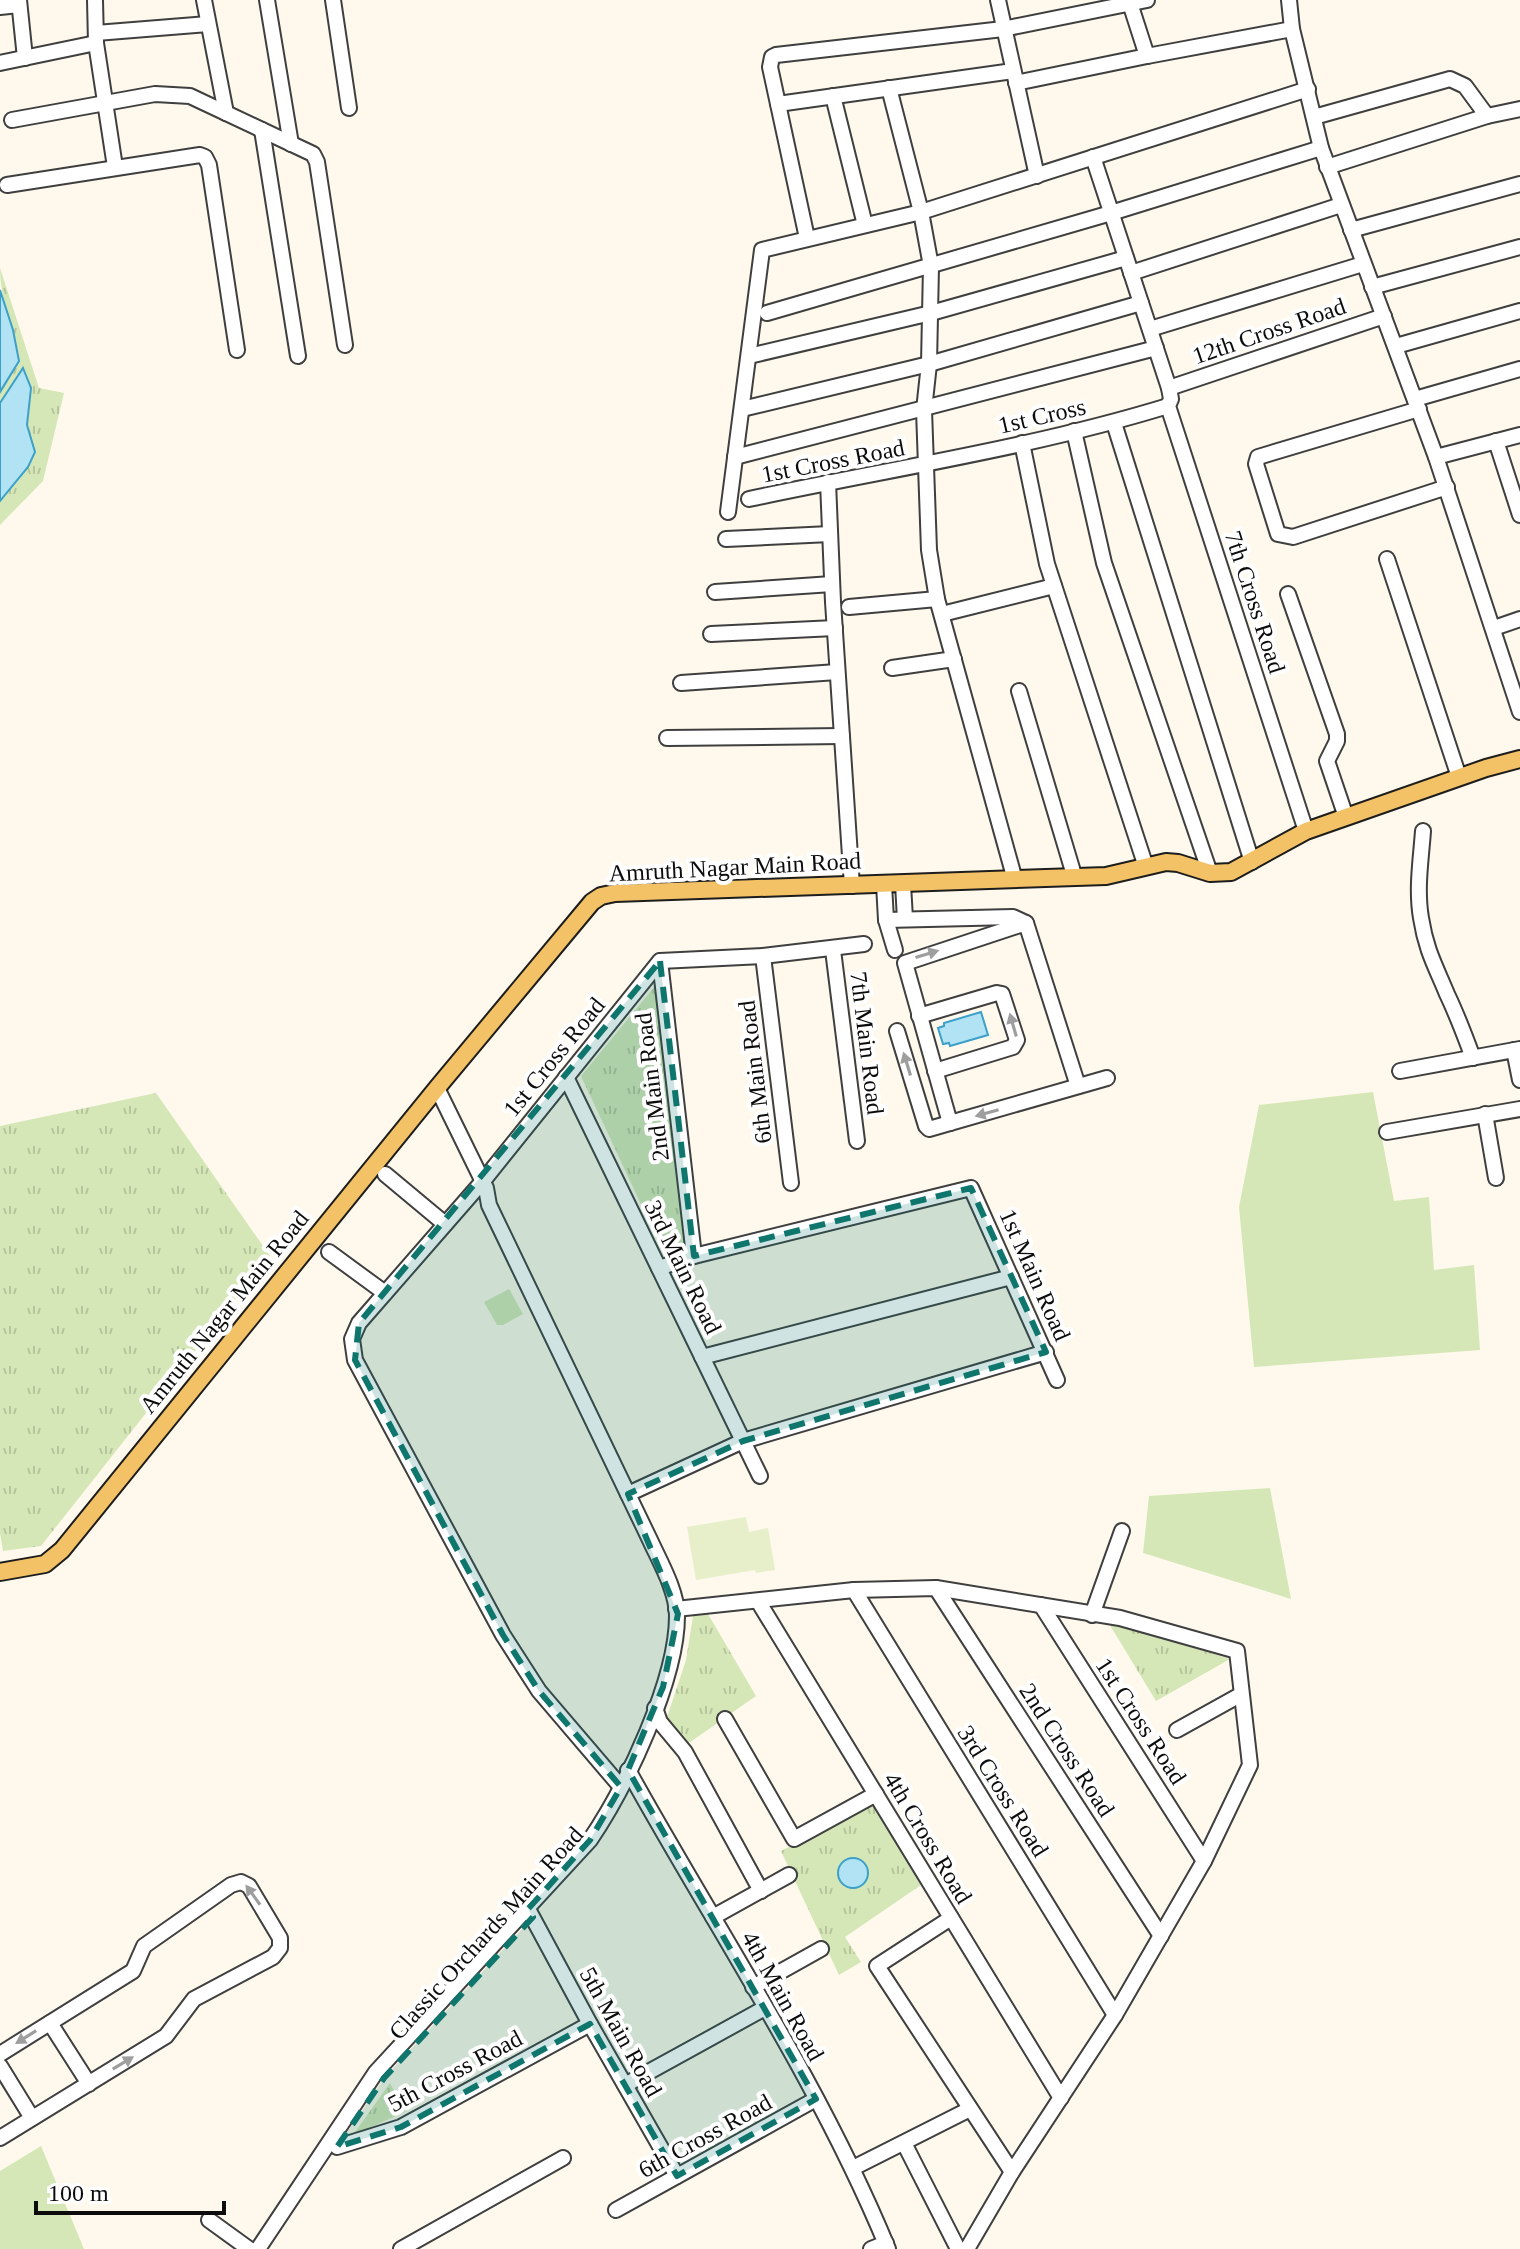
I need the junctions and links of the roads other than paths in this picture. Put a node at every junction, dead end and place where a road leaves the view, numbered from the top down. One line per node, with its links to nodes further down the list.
1 (95, 0): 14 (street)
2 (204, 0): 11 (street)
3 (267, 0): 31 (street)
4 (333, 0): 24 (street)
5 (998, 0): 12 (street)
6 (1147, 0): 9 (street)
7 (1289, 0): 13 (street)
8 (19, 2): 10 (street); 16 (street)
9 (1130, 2): 12 (street); 15 (street)
10 (0, 7)
11 (208, 24): 14 (street); 26 (street)
12 (1003, 29): 18 (street); 23 (street)
13 (1292, 29): 15 (street); 20 (street)
14 (96, 38): 16 (street); 22 (street)
15 (1147, 56): 18 (street)
16 (25, 58): 17 (street)
17 (0, 63)
18 (1015, 77): 19 (street); 36 (street)
19 (889, 88): 21 (street); 40 (street)
20 (1308, 89): 28 (street); 33 (street)
21 (833, 96): 23 (street); 42 (street)
22 (105, 103): 26 (street); 29 (street); 34 (street)
23 (778, 104): 44 (street)
24 (349, 108)
25 (1520, 109): 27 (street)
26 (226, 113): 30 (street)
27 (1487, 116): 28 (street); 35 (street)
28 (1314, 117): 32 (street)
29 (12, 120)
30 (262, 130): 31 (street); 61 (street)
31 (291, 144): 57 (street)
32 (1321, 148): 35 (street); 41 (street)
33 (1093, 157): 36 (street); 41 (street)
34 (115, 167): 38 (street); 60 (street)
35 (1327, 167): 39 (street)
36 (1037, 176): 40 (street)
37 (1520, 184): 43 (street)
38 (7, 185)
39 (1341, 205): 43 (street); 49 (street)
40 (921, 212): 42 (street); 48 (street)
41 (1111, 213): 46 (street); 48 (street)
42 (865, 225): 44 (street)
43 (1351, 230): 47 (street)
44 (807, 238): 62 (street)
45 (1520, 247): 50 (street)
46 (1126, 258): 49 (street); 54 (street)
47 (1363, 264): 50 (street); 56 (street)
48 (931, 266): 53 (street); 54 (street)
49 (1131, 273): 51 (street)
50 (1372, 287): 55 (street)
51 (1141, 303): 56 (street); 63 (street)
52 (1520, 311): 58 (street)
53 (767, 313)
54 (931, 313): 62 (street); 63 (street)
55 (1384, 316): 58 (street); 65 (street, 12th Cross Road)
56 (1150, 329): 59 (street)
57 (345, 345)
58 (1396, 346): 66 (street)
59 (1156, 348): 65 (street); 69 (street)
60 (237, 350)
61 (298, 356)
62 (749, 356): 68 (street)
63 (929, 364): 68 (street); 69 (street)
64 (1520, 369): 66 (street)
65 (1169, 388): 67 (street, 7th Cross Road)
66 (1417, 404): 76 (street); 79 (street)
67 (1168, 406): 70 (street, 1st Cross); 107 (street, 7th Cross Road)
68 (742, 409): 75 (street)
69 (924, 410): 75 (street); 77 (street)
70 (1114, 423): 71 (street, 1st Cross); 109 (street)
71 (1074, 431): 74 (street, 1st Cross); 111 (street)
72 (1520, 435): 73 (street)
73 (1496, 441): 76 (street); 82 (street)
74 (1022, 443): 77 (street, 1st Cross); 87 (street)
75 (735, 457): 81 (street)
76 (1436, 457): 79 (street)
77 (925, 465): 78 (street, 1st Cross Road); 91 (street)
78 (828, 482): 80 (street, 1st Cross Road); 83 (street)
79 (1447, 487): 94 (street)
80 (749, 499)
81 (728, 512)
82 (1520, 515)
83 (830, 534): 84 (street); 86 (street)
84 (726, 539)
85 (1387, 559): 105 (street)
86 (832, 584): 88 (street); 93 (street)
87 (1054, 586): 91 (street); 110 (street)
88 (715, 592)
89 (1288, 594): 106 (street)
90 (849, 607): 91 (street)
91 (940, 607): 96 (street)
92 (1520, 619): 94 (street)
93 (835, 628): 95 (street); 98 (street)
94 (1494, 628): 101 (street)
95 (711, 634)
96 (954, 659): 97 (street); 113 (street)
97 (892, 668)
98 (837, 672): 99 (street); 102 (street)
99 (681, 683)
100 (1019, 691): 112 (street)
101 (1520, 712)
102 (842, 736): 103 (street); 116 (street)
103 (667, 738)
104 (1520, 759): 105 (main road, Amruth Nagar Main Road)
105 (1459, 777): 106 (main road, Amruth Nagar Main Road)
106 (1346, 817): 107 (main road, Amruth Nagar Main Road)
107 (1306, 831): 109 (main road, Amruth Nagar Main Road)
108 (1423, 831): 128 (street)
109 (1252, 862): 111 (main road, Amruth Nagar Main Road)
110 (1146, 867): 111 (main road, Amruth Nagar Main Road); 112 (main road, Amruth Nagar Main Road)
111 (1210, 873)
112 (1074, 875): 113 (main road, Amruth Nagar Main Road)
113 (1015, 880): 115 (main road, Amruth Nagar Main Road)
114 (884, 884): 115 (main road, Amruth Nagar Main Road); 116 (main road, Amruth Nagar Main Road); 118 (street)
115 (903, 884): 117 (street)
116 (852, 886): 135 (main road, Amruth Nagar Main Road)
117 (905, 919): 118 (street); 119 (street)
118 (886, 920): 122 (street)
119 (1026, 923): 125 (street, one-way to 119); 134 (street)
120 (864, 944): 121 (street)
121 (833, 950): 123 (street); 140 (street, 7th Main Road)
122 (895, 950)
123 (763, 956): 124 (street); 143 (street, 6th Main Road)
124 (660, 961): 131 (street, 1st Cross Road); 147 (street, 2nd Main Road)
125 (919, 1016): 129 (street); 129 (street, one-way to 125)
126 (897, 1031): 138 (street, one-way to 126)
127 (1517, 1050): 128 (street); 133 (street)
128 (1473, 1058): 130 (street)
129 (935, 1071): 138 (street)
130 (1400, 1071)
131 (566, 1077): 144 (street, 1st Cross Road); 148 (street, 3rd Main Road)
132 (1107, 1078): 134 (street)
133 (1520, 1080)
134 (1078, 1086): 138 (street, one-way to 138)
135 (437, 1088): 144 (street, Classic Orchards Main Road); 159 (main road, Amruth Nagar Main Road)
136 (1520, 1109): 137 (street)
137 (1485, 1114): 139 (street); 142 (street)
138 (950, 1123)
139 (1387, 1132)
140 (857, 1141)
141 (385, 1174): 145 (street)
142 (1496, 1178)
143 (791, 1183)
144 (484, 1185): 145 (street, 1st Cross Road); 157 (street, Classic Orchards Main Road)
145 (445, 1224): 150 (street, 1st Cross Road)
146 (329, 1252): 150 (street)
147 (694, 1256): 148 (street); 149 (street, 1st Main Road)
148 (659, 1268): 153 (street, 3rd Main Road)
149 (1011, 1277): 152 (street, 1st Main Road); 153 (street)
150 (385, 1293): 151 (street, 1st Cross Road)
151 (352, 1339): 170 (street, 4th Main Road)
152 (1046, 1352): 154 (street, 1st Main Road); 155 (street)
153 (702, 1357): 155 (street, 3rd Main Road)
154 (1057, 1380)
155 (743, 1441): 156 (street, 3rd Main Road); 157 (street)
156 (760, 1476)
157 (633, 1492): 164 (street, Classic Orchards Main Road)
158 (1122, 1531): 165 (street)
159 (0, 1572)
160 (936, 1588): 161 (street); 163 (street); 178 (street, 2nd Cross Road)
161 (854, 1590): 162 (street); 182 (street, 3rd Cross Road)
162 (758, 1601): 164 (street); 171 (street, 4th Cross Road)
163 (1041, 1605): 165 (street); 172 (street, 1st Cross Road)
164 (681, 1608): 167 (street, Classic Orchards Main Road)
165 (1092, 1615): 166 (street)
166 (1240, 1695): 169 (street); 172 (street)
167 (658, 1715): 170 (street, Classic Orchards Main Road); 174 (street)
168 (725, 1719): 171 (street)
169 (1177, 1730)
170 (627, 1779): 175 (street, Classic Orchards Main Road); 176 (street, 4th Main Road)
171 (876, 1794): 177 (street, 4th Cross Road)
172 (1204, 1861): 178 (street)
173 (789, 1875): 174 (street)
174 (761, 1891): 176 (street)
175 (530, 1913): 184 (street, 5th Main Road); 195 (street, Classic Orchards Main Road); 204 (street, Classic Orchards Main Road)
176 (713, 1917): 180 (street, 4th Main Road)
177 (951, 1918): 189 (street, 4th Cross Road); 191 (street)
178 (1161, 1936): 182 (street)
179 (821, 1949): 180 (street)
180 (753, 1987): 181 (street, 4th Main Road)
181 (765, 2008): 188 (street); 190 (street, 4th Main Road)
182 (1115, 2015): 189 (street)
183 (50, 2023): 185 (street, one-way to 185); 187 (street); 187 (street, one-way to 183)
184 (590, 2024): 188 (street, 5th Main Road); 195 (street, 5th Cross Road)
185 (0, 2054)
186 (0, 2066): 192 (street)
187 (89, 2084): 192 (street)
188 (625, 2085): 199 (street, 5th Main Road)
189 (1061, 2098): 198 (street)
190 (816, 2099): 197 (street, 4th Main Road); 199 (street, 6th Cross Road)
191 (970, 2109): 194 (street); 198 (street)
192 (32, 2118): 193 (street)
193 (0, 2138)
194 (904, 2143): 197 (street); 208 (street)
195 (337, 2147): 205 (street, Classic Orchards Main Road)
196 (563, 2158): 206 (street)
197 (853, 2168): 202 (street, 4th Main Road)
198 (1012, 2172): 209 (street)
199 (677, 2176): 200 (street, 6th Cross Road)
200 (616, 2210)
201 (209, 2220): 203 (street)
202 (887, 2246): 207 (street)
203 (249, 2249)
204 (258, 2249)
205 (269, 2249)
206 (401, 2249)
207 (871, 2249)
208 (958, 2249)
209 (967, 2249)

